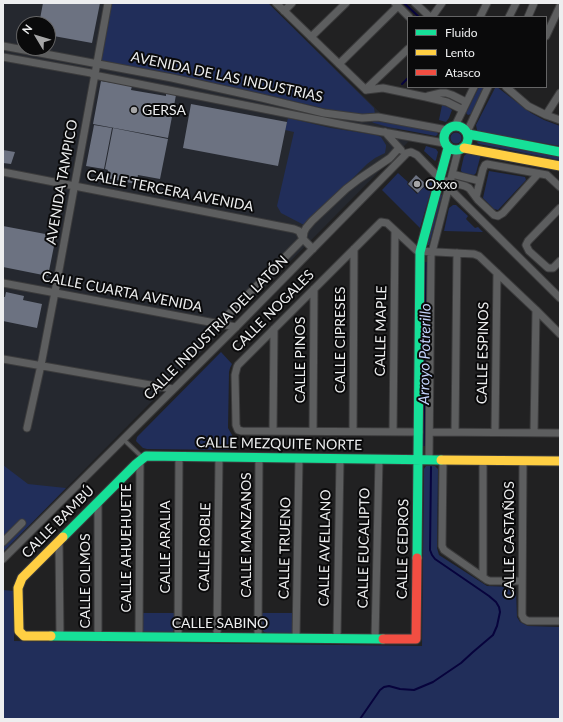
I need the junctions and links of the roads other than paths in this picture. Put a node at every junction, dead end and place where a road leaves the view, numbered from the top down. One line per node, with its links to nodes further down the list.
1 (108, 3): 24 (street, AVENIDA TAMPICO)
2 (276, 3): 12 (street)
3 (292, 3): 12 (street)
4 (346, 3): 20 (street)
5 (415, 3): 14 (street)
6 (442, 3): 15 (street)
7 (487, 3): 16 (street)
8 (516, 3): 17 (street)
9 (534, 3): 18 (street)
10 (396, 4): 13 (street); 25 (street)
11 (560, 6): 19 (street)
12 (284, 11): 20 (street)
13 (408, 16)
14 (430, 16)
15 (432, 16)
16 (480, 16)
17 (510, 16)
18 (528, 16)
19 (547, 34)
20 (311, 37): 25 (street)
21 (3, 46): 24 (street, AVENIDA DE LAS INDUSTRIAS)
22 (407, 50): 32 (street)
23 (3, 57): 26 (street, AVENIDA DE LAS INDUSTRIAS)
24 (96, 63): 26 (street, AVENIDA TAMPICO); 27 (street, AVENIDA DE LAS INDUSTRIAS)
25 (339, 64): 32 (street)
26 (94, 75): 31 (street, AVENIDA DE LAS INDUSTRIAS); 57 (street, AVENIDA TAMPICO)
27 (172, 78): 31 (street); 38 (street, AVENIDA DE LAS INDUSTRIAS)
28 (473, 88): 35 (street)
29 (488, 88): 44 (street)
30 (510, 89): 37 (street)
31 (170, 90): 40 (street, AVENIDA DE LAS INDUSTRIAS)
32 (366, 90): 34 (street)
33 (560, 93): 37 (street)
34 (426, 97): 35 (street); 36 (street)
35 (466, 102): 36 (street)
36 (463, 110): 41 (street)
37 (546, 115): 39 (street)
38 (346, 116): 40 (street); 42 (street, AVENIDA DE LAS INDUSTRIAS)
39 (560, 120)
40 (344, 125): 43 (street, AVENIDA DE LAS INDUSTRIAS)
41 (455, 126): 42 (street); 44 (street)
42 (447, 130): 45 (street)
43 (385, 132): 45 (street, AVENIDA DE LAS INDUSTRIAS); 46 (street)
44 (467, 133): 47 (street); 48 (street)
45 (446, 146): 47 (street); 54 (street, CALLE CEDROS)
46 (399, 148): 49 (street); 62 (street, CALLE INDUSTRIA DEL LATÓN)
47 (461, 149): 50 (street); 52 (street)
48 (560, 152)
49 (405, 155): 54 (street); 63 (street, CALLE INDUSTRIA DEL LATÓN)
50 (560, 166)
51 (3, 172): 57 (street, CALLE TERCERA AVENIDA)
52 (452, 174): 55 (street); 56 (street)
53 (538, 174): 55 (street); 58 (street); 59 (street)
54 (440, 179): 56 (street); 65 (street, CALLE CEDROS)
55 (480, 182): 59 (street)
56 (449, 185): 59 (street); 66 (street); 73 (street)
57 (74, 186): 62 (street, CALLE TERCERA AVENIDA); 72 (street, AVENIDA TAMPICO)
58 (560, 187)
59 (476, 198)
60 (560, 208): 68 (street)
61 (395, 231): 64 (street, CALLE NOGALES); 65 (street, CALLE NOGALES); 86 (street, CALLE MAPLE)
62 (303, 239): 63 (street, CALLE TERCERA AVENIDA); 75 (street, CALLE INDUSTRIA DEL LATÓN)
63 (313, 249): 76 (street, CALLE INDUSTRIA DEL LATÓN)
64 (354, 249): 71 (street, CALLE NOGALES); 85 (street, CALLE CIPRESES)
65 (420, 252): 66 (street); 87 (street, CALLE CEDROS)
66 (431, 252): 67 (street); 88 (street)
67 (457, 253): 69 (street); 89 (street)
68 (560, 261)
69 (497, 273): 74 (street); 90 (street, CALLE ESPINOS)
70 (3, 283): 72 (street, CALLE CUARTA AVENIDA)
71 (314, 289): 77 (street, CALLE NOGALES); 84 (street, CALLE PINOS)
72 (55, 292): 75 (street, CALLE CUARTA AVENIDA); 80 (street, AVENIDA TAMPICO)
73 (560, 298)
74 (536, 310): 78 (street); 91 (street)
75 (219, 324): 76 (street, CALLE CUARTA AVENIDA)
76 (236, 327): 81 (street, CALLE INDUSTRIA DEL LATÓN)
77 (274, 329): 83 (street); 83 (street, CALLE NOGALES)
78 (560, 334)
79 (3, 359): 80 (street)
80 (41, 365): 81 (street); 82 (street, AVENIDA TAMPICO)
81 (173, 389): 93 (street, CALLE INDUSTRIA DEL LATÓN)
82 (27, 428)
83 (273, 431): 84 (street, CALLE NOGALES)
84 (313, 431): 85 (street, CALLE NOGALES)
85 (353, 431): 86 (street, CALLE NOGALES)
86 (393, 432): 87 (street, CALLE NOGALES)
87 (418, 432): 101 (street, CALLE CEDROS)
88 (430, 432): 89 (street); 102 (street)
89 (455, 432): 90 (street)
90 (495, 432): 91 (street)
91 (534, 432): 92 (street)
92 (560, 433)
93 (123, 439): 99 (lane); 111 (street, CALLE INDUSTRIA DEL LATÓN)
94 (179, 456): 95 (street, CALLE MEZQUITE NORTE); 99 (street, CALLE MEZQUITE NORTE); 119 (street, CALLE ARALIA)
95 (219, 457): 96 (street, CALLE MEZQUITE NORTE); 120 (street, CALLE ROBLE)
96 (259, 457): 97 (street, CALLE MEZQUITE NORTE); 121 (street, CALLE MANZANOS)
97 (299, 458): 98 (street, CALLE MEZQUITE NORTE); 122 (street, CALLE TRUENO)
98 (340, 458): 100 (street, CALLE MEZQUITE NORTE); 123 (street, CALLE AVELLANO)
99 (141, 459): 107 (street, CALLE BAMBÚ); 118 (street, CALLE AHUEHUETE)
100 (378, 459): 101 (street, CALLE MEZQUITE NORTE); 124 (street, CALLE EUCALIPTO)
101 (418, 459): 102 (street, CALLE MEZQUITE NORTE); 125 (street, CALLE CEDROS)
102 (429, 460): 103 (street, CALLE MEZQUITE NORTE)
103 (443, 460): 104 (street, CALLE MEZQUITE NORTE); 112 (street)
104 (483, 460): 105 (street, CALLE MEZQUITE NORTE); 112 (street)
105 (523, 461): 106 (street, CALLE MEZQUITE NORTE); 113 (street, CALLE CASTAÑOS)
106 (560, 461)
107 (98, 502): 109 (street, CALLE BAMBÚ); 117 (street, CALLE OLMOS)
108 (22, 523): 110 (street)
109 (59, 541): 115 (street, CALLE BAMBÚ); 116 (street)
110 (3, 542)
111 (3, 559)
112 (483, 577): 113 (street)
113 (522, 581): 114 (street, CALLE CASTAÑOS)
114 (560, 621)
115 (24, 636): 116 (street, CALLE SABINO)
116 (60, 636): 117 (street, CALLE SABINO)
117 (98, 636): 118 (street, CALLE SABINO)
118 (139, 637): 119 (street, CALLE SABINO)
119 (178, 637): 120 (street, CALLE SABINO)
120 (217, 637): 121 (street, CALLE SABINO)
121 (258, 638): 122 (street, CALLE SABINO)
122 (296, 638): 123 (street, CALLE SABINO)
123 (336, 638): 124 (street, CALLE SABINO)
124 (375, 639): 125 (street, CALLE SABINO)
125 (416, 639)

